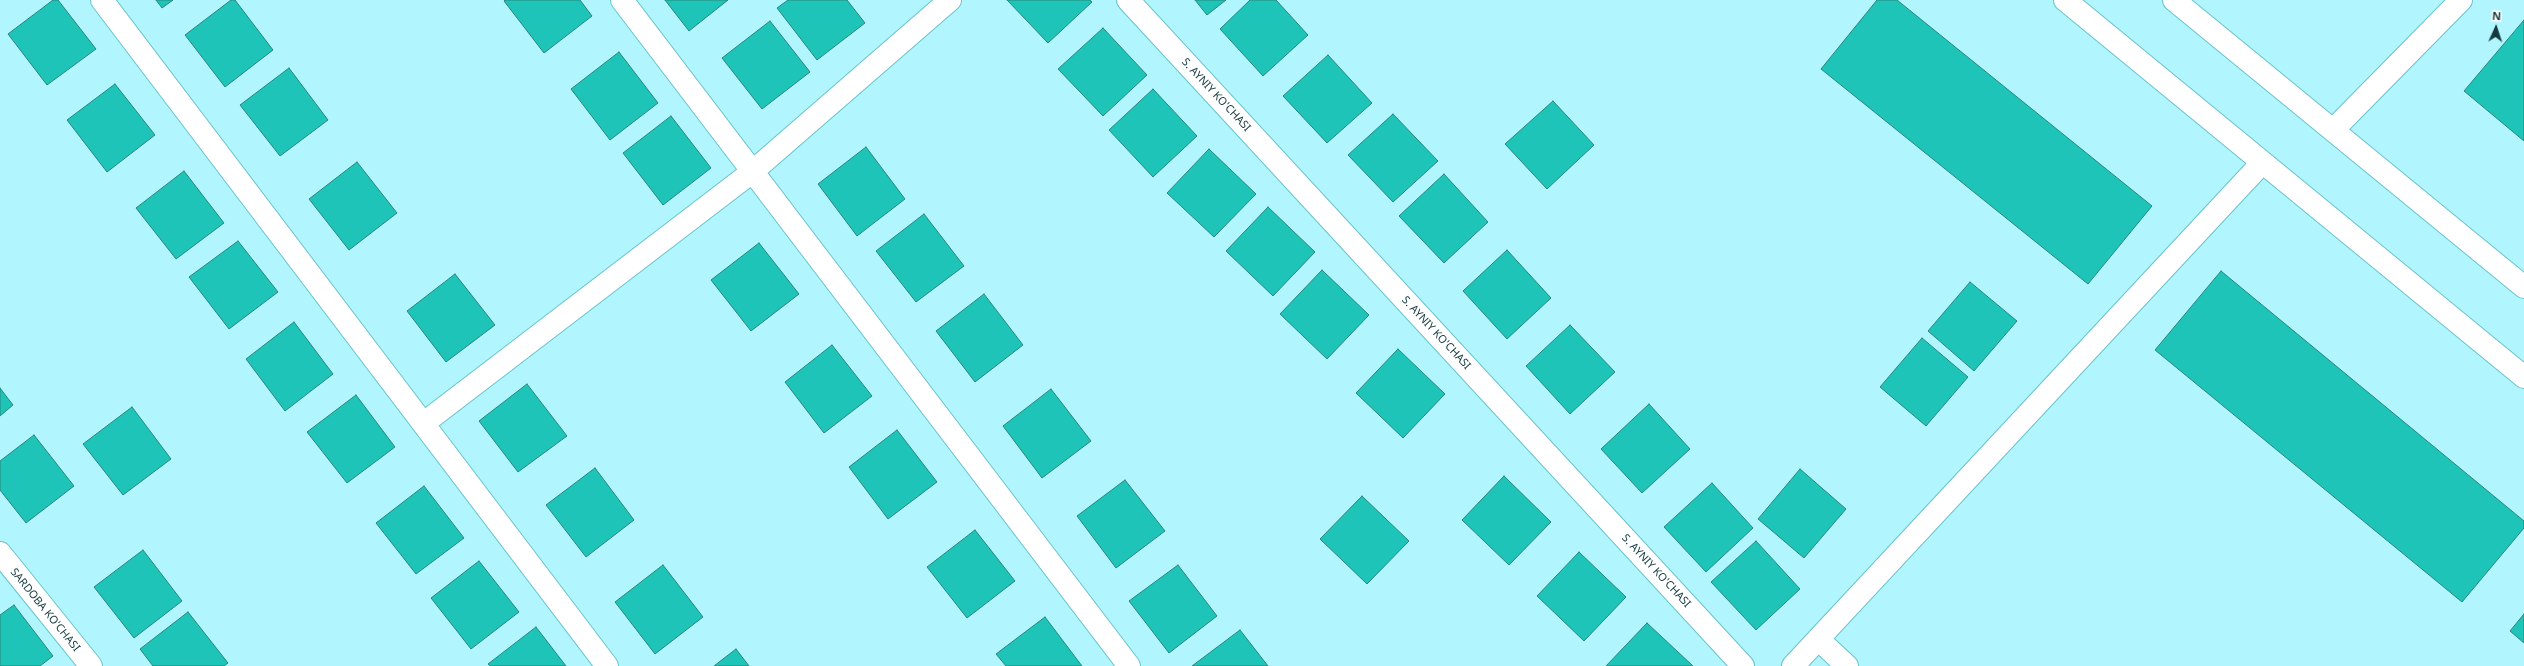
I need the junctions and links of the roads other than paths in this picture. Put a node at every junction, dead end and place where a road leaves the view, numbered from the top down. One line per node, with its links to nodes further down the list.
1 (102, 0): 13 (street)
2 (622, 0): 10 (street)
3 (950, 0): 10 (street)
4 (1128, 0): 19 (street, S. AYNIY KO'CHASI)
5 (2065, 0): 9 (street)
6 (2174, 0): 8 (street)
7 (2461, 0): 8 (street)
8 (2334, 130): 11 (street)
9 (2262, 163): 12 (street); 15 (street)
10 (752, 172): 13 (street); 18 (street)
11 (2524, 287)
12 (2524, 377)
13 (424, 423): 17 (street)
14 (0, 553): 16 (street, SARDOBA KO'CHASI)
15 (1818, 639): 20 (street); 21 (street)
16 (91, 666)
17 (607, 666)
18 (1129, 666)
19 (1744, 666)
20 (1793, 666)
21 (1847, 666)

